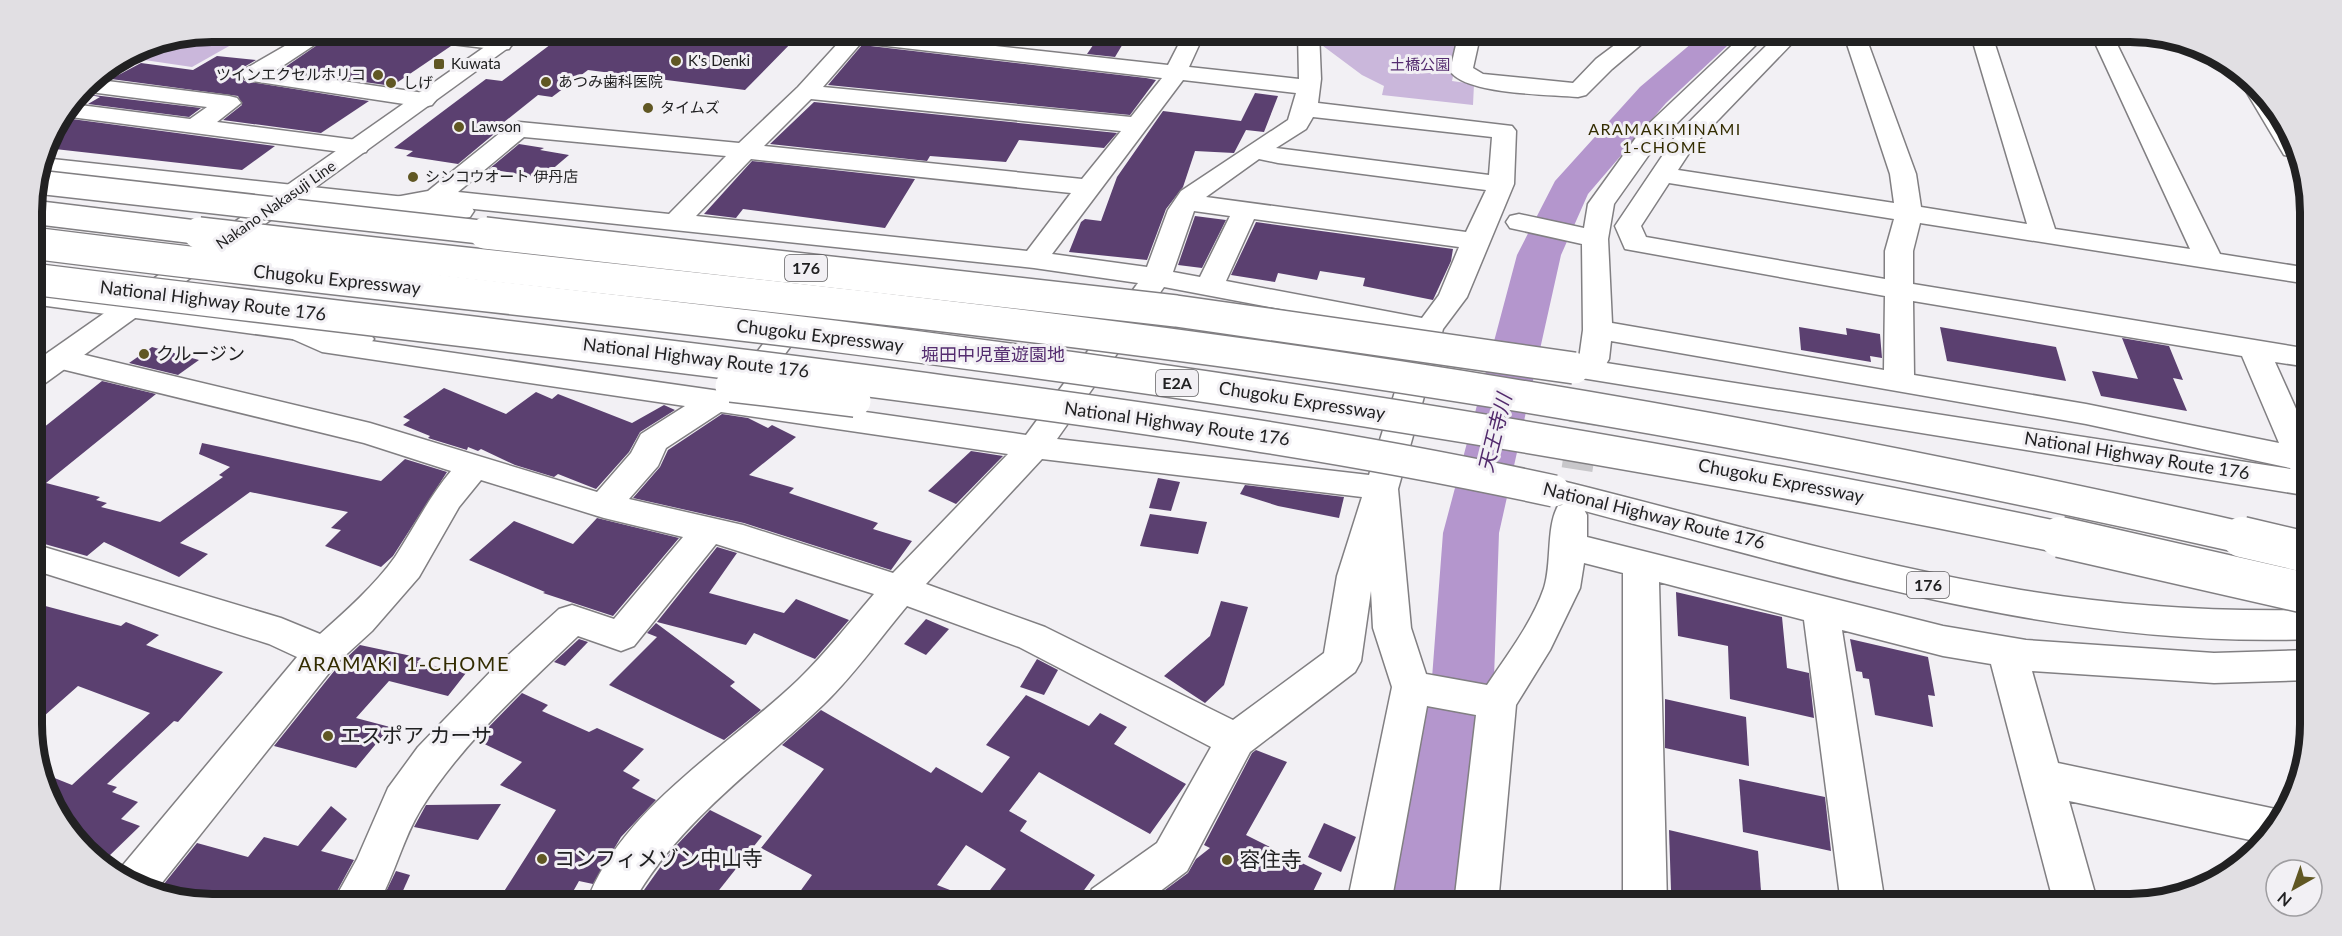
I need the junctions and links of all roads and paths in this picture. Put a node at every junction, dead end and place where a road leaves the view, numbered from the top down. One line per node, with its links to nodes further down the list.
1 (306, 42): 19 (main road)
2 (504, 42): 19 (main road, Nakano Nakasuji Line)
3 (851, 42): 16 (main road)
4 (945, 42): 14 (main road)
5 (1190, 42): 14 (main road)
6 (1308, 42): 18 (main road)
7 (1468, 42): 8 (main road)
8 (1628, 42)
9 (1748, 42): 42 (main road)
10 (1782, 42): 28 (main road)
11 (1857, 42): 38 (main road)
12 (1984, 42): 41 (main road)
13 (2106, 42): 47 (main road)
14 (1174, 71): 18 (main road); 22 (main road)
15 (98, 86): 17 (main road)
16 (806, 92): 22 (main road); 25 (main road)
17 (163, 94): 21 (main road); 23 (main road)
18 (1306, 98): 26 (main road); 30 (main road)
19 (424, 100): 24 (main road, Nakano Nakasuji Line)
20 (76, 111): 21 (main road)
21 (124, 118): 23 (main road)
22 (1136, 125): 31 (main road)
23 (194, 127): 24 (main road)
24 (357, 147): 32 (main road, Nakano Nakasuji Line)
25 (745, 151): 31 (main road); 33 (main road); 39 (main road)
26 (1255, 151): 30 (main road); 34 (main road)
27 (49, 166): 32 (main road)
28 (1664, 175): 38 (main road); 52 (main road)
29 (45, 183): 56 (main road, National Highway Route 176 / 176, bridge)
30 (1501, 184): 44 (main road)
31 (1089, 187): 46 (main road)
32 (294, 192): 35 (main road); 54 (main road, Nakano Nakasuji Line)
33 (436, 197): 35 (main road); 39 (main road)
34 (1187, 202): 36 (main road); 49 (main road)
35 (399, 204): 56 (main road, bridge)
36 (1245, 211): 44 (main road); 51 (main road)
37 (42, 213): 73 (main road, Chugoku Expressway / E2A, bridge)
38 (1909, 213): 41 (main road); 52 (main road)
39 (678, 221): 43 (main road)
40 (1524, 223): 42 (main road)
41 (2044, 235): 47 (main road)
42 (1589, 238): 58 (main road)
43 (855, 241): 46 (main road); 62 (main road)
44 (1475, 242): 56 (main road)
45 (42, 244): 77 (main road, Chugoku Expressway / E2A, bridge)
46 (1034, 260): 49 (main road)
47 (2209, 260): 48 (main road)
48 (2300, 275)
49 (1157, 277): 51 (main road); 63 (main road)
50 (42, 280): 64 (main road, National Highway Route 176 / 176, bridge)
51 (1210, 286): 56 (main road)
52 (1898, 289): 57 (main road); 61 (main road)
53 (42, 297): 54 (main road)
54 (128, 310): 55 (main road); 60 (main road, Nakano Nakasuji Line)
55 (298, 331): 62 (main road); 64 (main road, bridge)
56 (1436, 338): 58 (main road, National Highway Route 176 / 176, bridge); 69 (main road)
57 (2254, 350): 59 (main road); 65 (main road)
58 (1589, 352): 61 (main road); 68 (main road, National Highway Route 176 / 176)
59 (2300, 357)
60 (46, 368): 66 (main road)
61 (1899, 382): 67 (main road)
62 (724, 403): 63 (main road); 70 (main road)
63 (1034, 447): 69 (main road); 76 (main road)
64 (1367, 452): 71 (main road, National Highway Route 176 / 176, bridge)
65 (2300, 457)
66 (472, 468): 70 (main road); 81 (main road)
67 (2300, 471)
68 (2300, 472)
69 (1381, 488): 83 (main road); 85 (main road)
70 (604, 506): 72 (main road)
71 (1565, 518): 75 (main road); 79 (main road, National Highway Route 176 / 176); 84 (main road)
72 (706, 531): 76 (main road); 89 (main road)
73 (2300, 551)
74 (42, 559): 81 (main road)
75 (1641, 567): 78 (main road); 94 (main road)
76 (900, 590): 85 (main road); 90 (main road)
77 (2300, 592)
78 (1821, 612): 80 (main road); 95 (main road)
79 (2300, 625)
80 (2007, 651): 82 (main road); 86 (main road)
81 (324, 652): 88 (main road)
82 (2300, 665)
83 (1420, 688): 84 (main road); 92 (main road)
84 (1486, 701): 93 (main road)
85 (1236, 740): 91 (main road)
86 (2041, 777): 87 (main road); 96 (main road)
87 (2266, 825)
88 (139, 877)
89 (360, 894)
90 (614, 894)
91 (1121, 894)
92 (1371, 894)
93 (1476, 894)
94 (1645, 894)
95 (1862, 894)
96 (2073, 894)

